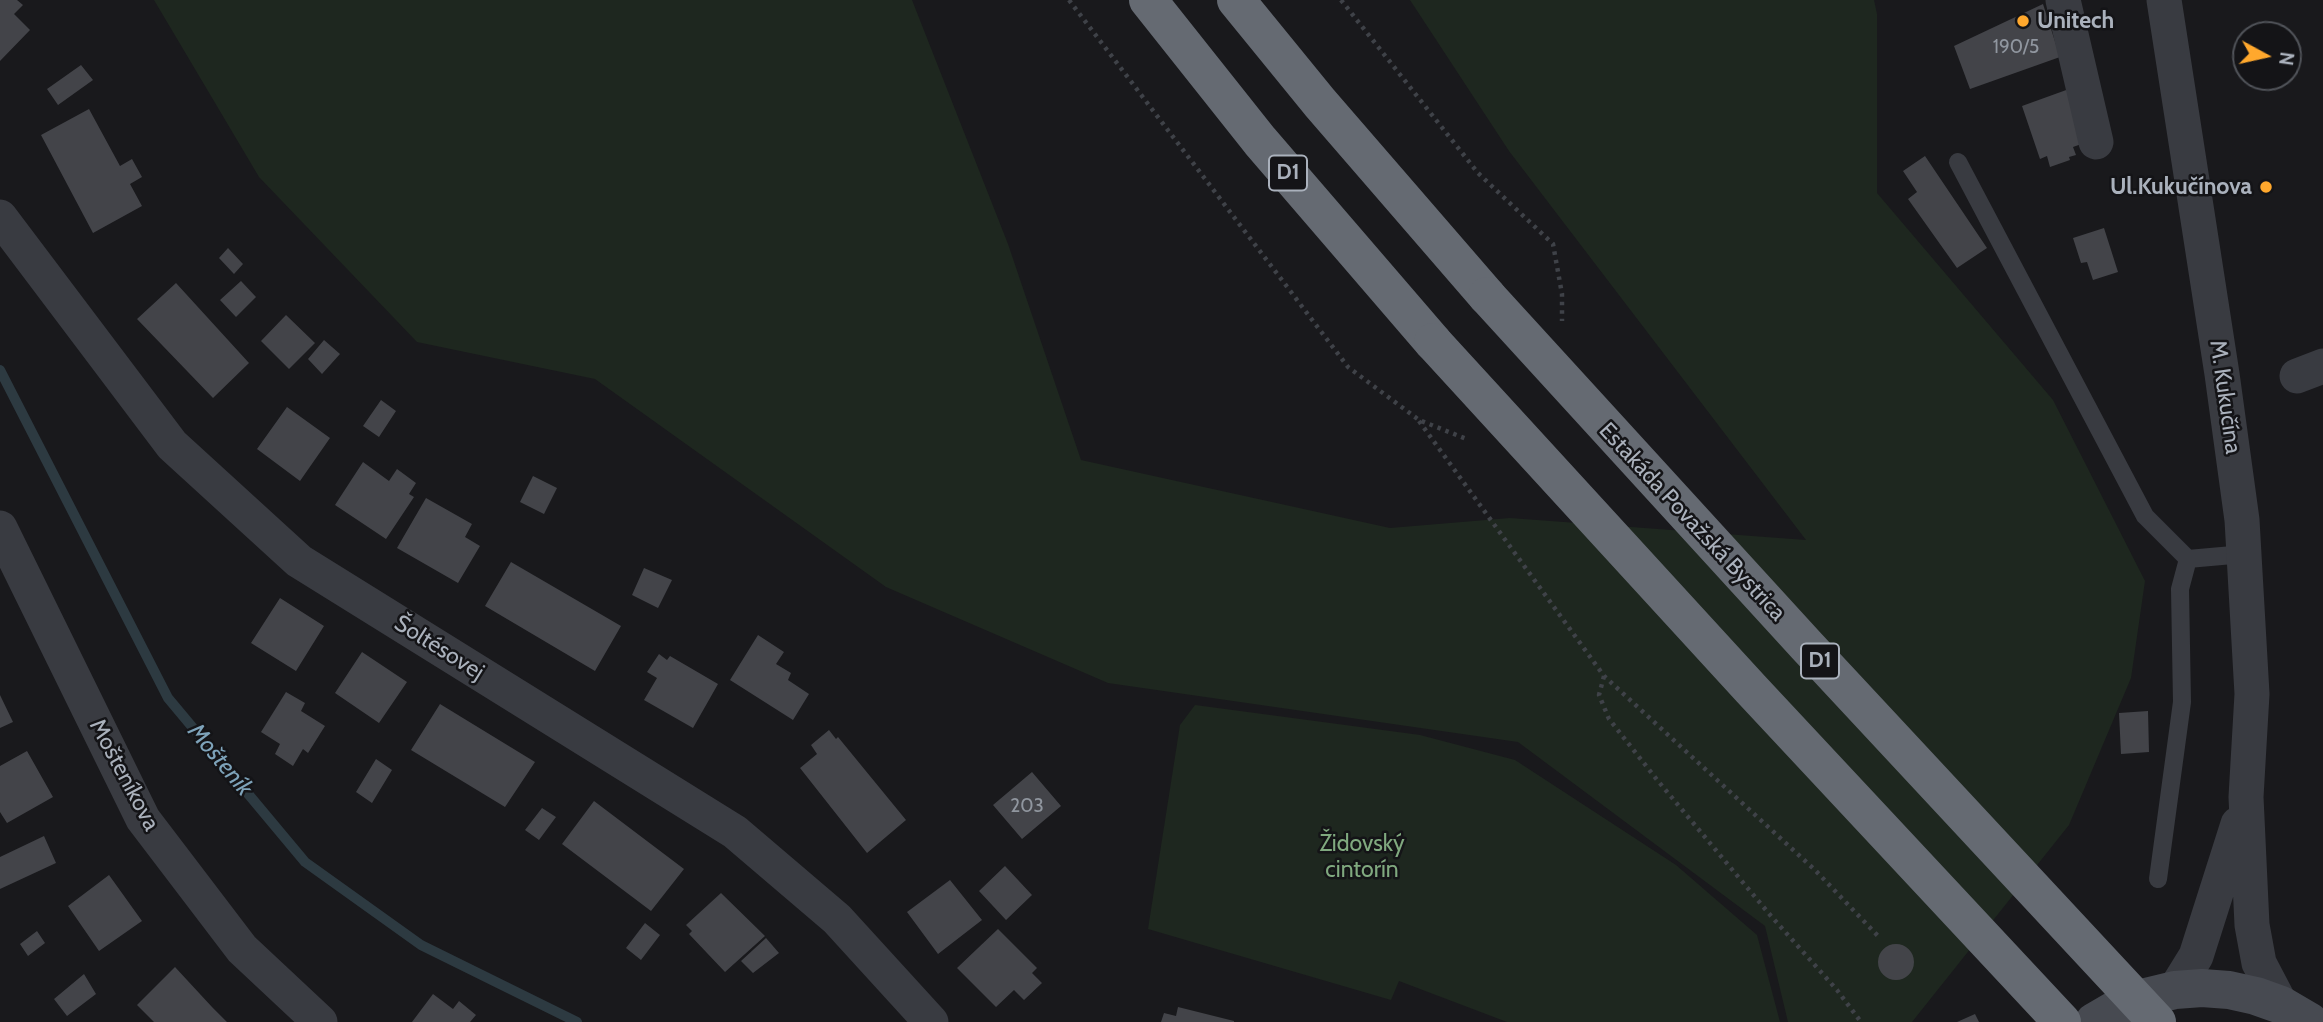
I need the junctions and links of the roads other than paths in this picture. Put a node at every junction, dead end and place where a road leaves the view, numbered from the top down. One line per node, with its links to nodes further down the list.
1 (1148, 0): 17 (highway, D1, bridge)
2 (1236, 0): 13 (highway, Estakáda Považská Bystrica / D1, bridge)
3 (2063, 0): 5 (street)
4 (2164, 0): 9 (street, M. Kukučína)
5 (2096, 142)
6 (1958, 162): 10 (lane)
7 (0, 217): 16 (street, Šoltésovej)
8 (0, 528): 15 (street, Mošteníkova)
9 (2244, 554): 10 (lane); 11 (street, M. Kukučína)
10 (2188, 559): 12 (lane)
11 (2246, 797): 13 (street, M. Kukučína); 14 (street, M. Kukučína)
12 (2158, 878)
13 (2166, 1006): 14 (main road); 18 (main road)
14 (2295, 1014)
15 (320, 1022)
16 (930, 1022)
17 (2062, 1022)
18 (2094, 1022)

